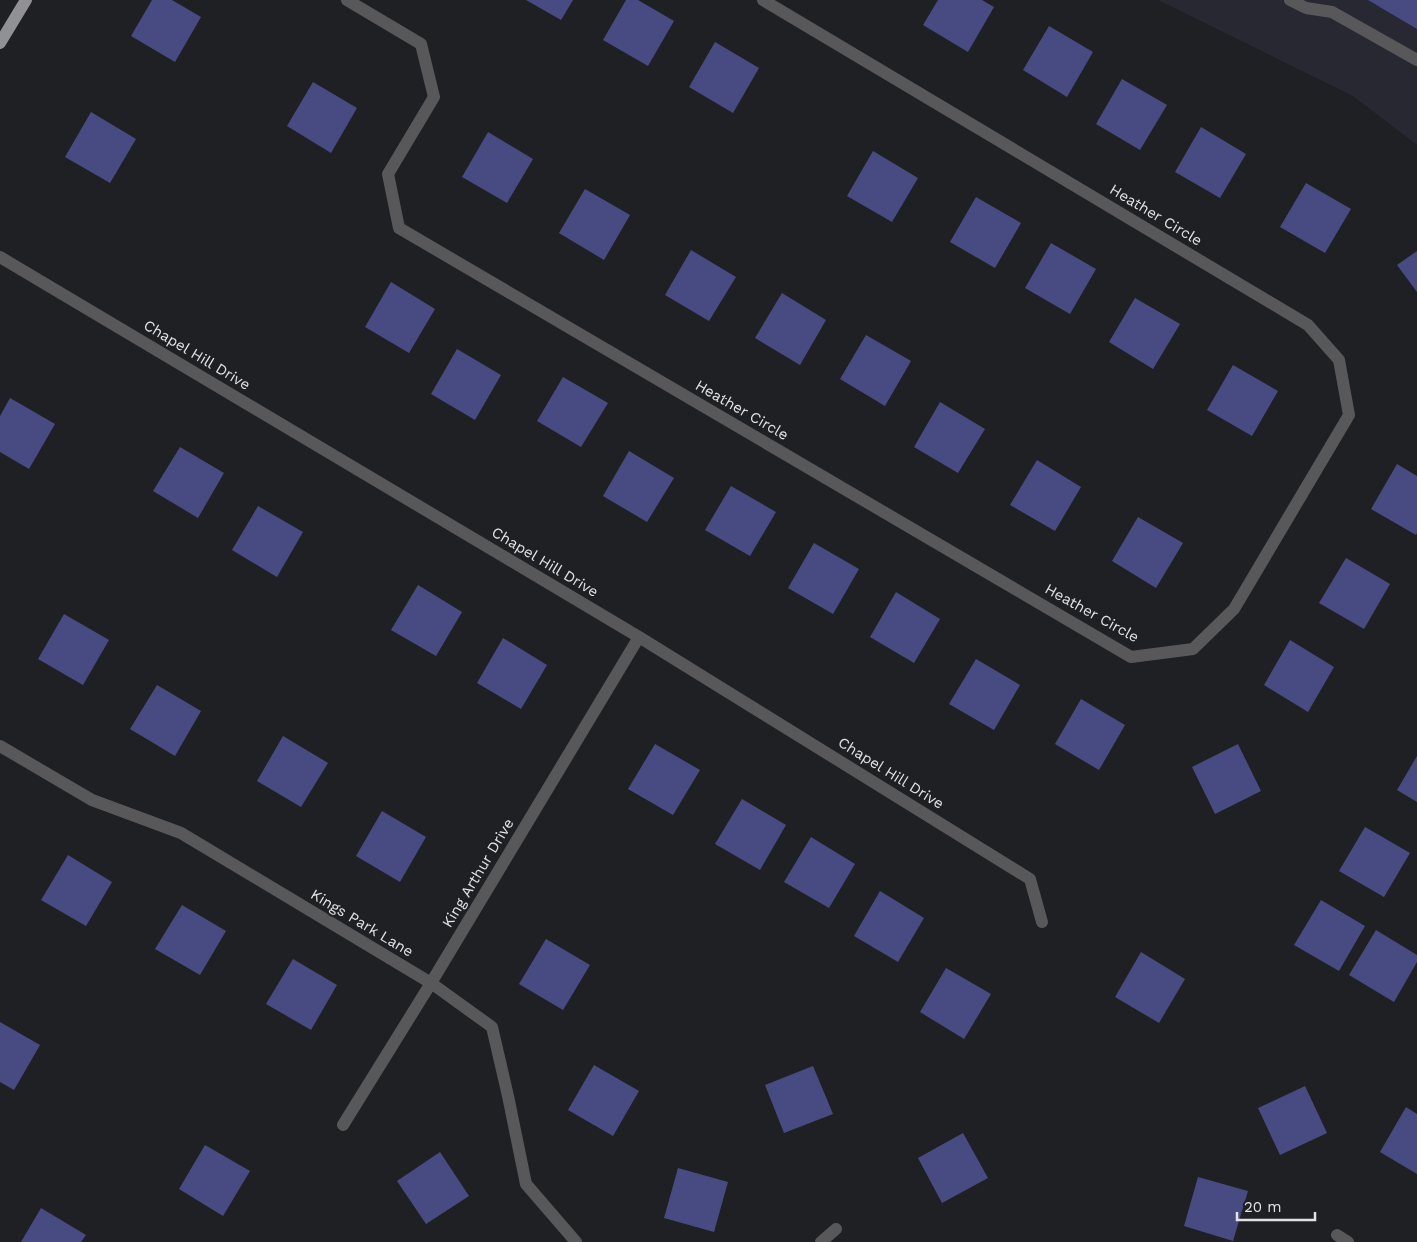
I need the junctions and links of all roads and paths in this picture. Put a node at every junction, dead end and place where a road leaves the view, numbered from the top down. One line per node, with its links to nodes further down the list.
1 (26, 0): 6 (main road)
2 (348, 0): 3 (street, Heather Circle)
3 (762, 0)
4 (1290, 0): 5 (street)
5 (1319, 5): 7 (street)
6 (0, 42)
7 (1417, 60)
8 (0, 257): 9 (street, Chapel Hill Drive)
9 (640, 637): 11 (street, Chapel Hill Drive); 12 (street, King Arthur Drive)
10 (0, 746): 12 (street, Kings Park Lane)
11 (1042, 922)
12 (431, 984): 13 (street, King Arthur Drive); 16 (street, Kings Park Lane)
13 (343, 1125)
14 (836, 1229): 17 (street)
15 (1337, 1235): 18 (street)
16 (576, 1242)
17 (821, 1242)
18 (1348, 1242)

